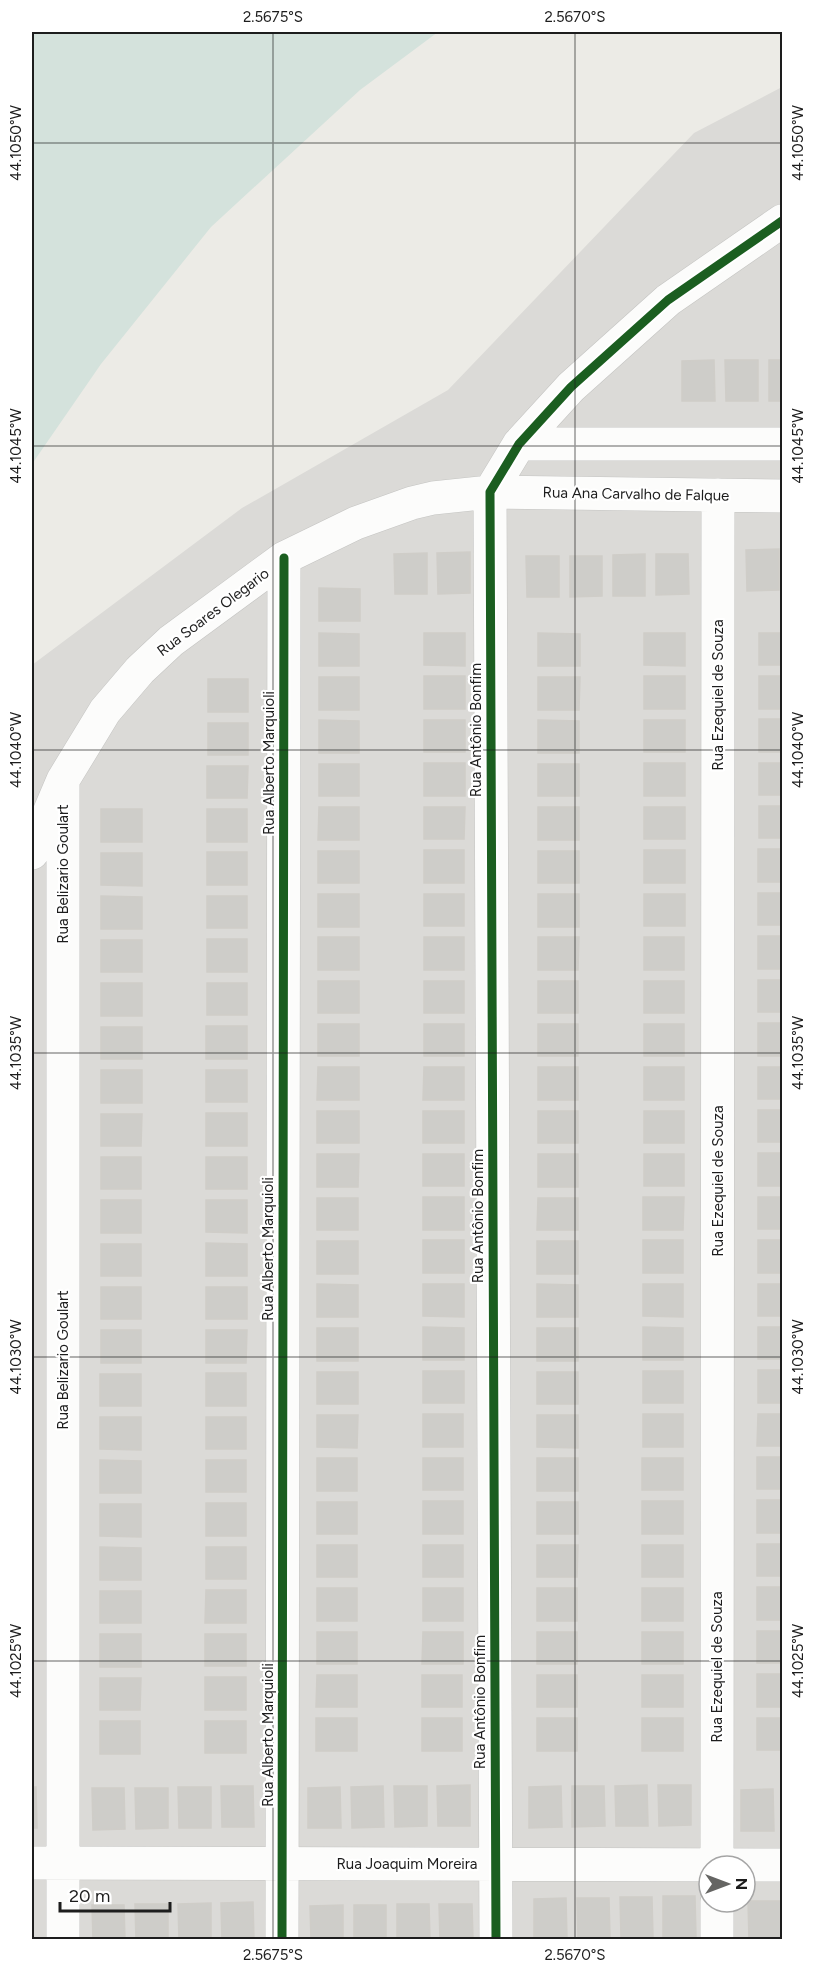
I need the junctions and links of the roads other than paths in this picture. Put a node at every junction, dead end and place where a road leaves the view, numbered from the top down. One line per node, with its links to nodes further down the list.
1 (783, 221): 2 (street)
2 (519, 444): 3 (street); 4 (street)
3 (783, 444)
4 (490, 492): 5 (street, Rua Ana Carvalho de Falque); 7 (street, Rua Soares Olegario); 13 (street, Rua Antônio Bonfim)
5 (718, 495): 6 (street, Rua Ana Carvalho de Falque); 10 (street, Rua Ezequiel de Souza)
6 (783, 496)
7 (284, 558): 8 (street, Rua Soares Olegario); 12 (street, Rua Alberto Marquioli)
8 (63, 780): 9 (street, Rua Soares Olegario); 11 (street, Rua Belizario Goulart)
9 (32, 853)
10 (717, 1854)
11 (47, 1863): 12 (street, Rua Joaquim Moreira); 18 (street, Rua Belizario Goulart)
12 (282, 1863): 13 (street, Rua Joaquim Moreira); 19 (street, Rua Alberto Marquioli)
13 (496, 1864): 14 (street, Rua Joaquim Moreira); 20 (street, Rua Antônio Bonfim)
14 (697, 1865)
15 (757, 1865): 16 (street, Rua Joaquim Moreira)
16 (783, 1865)
17 (717, 1914): 21 (street)
18 (63, 1940)
19 (282, 1940)
20 (496, 1940)
21 (717, 1940)

